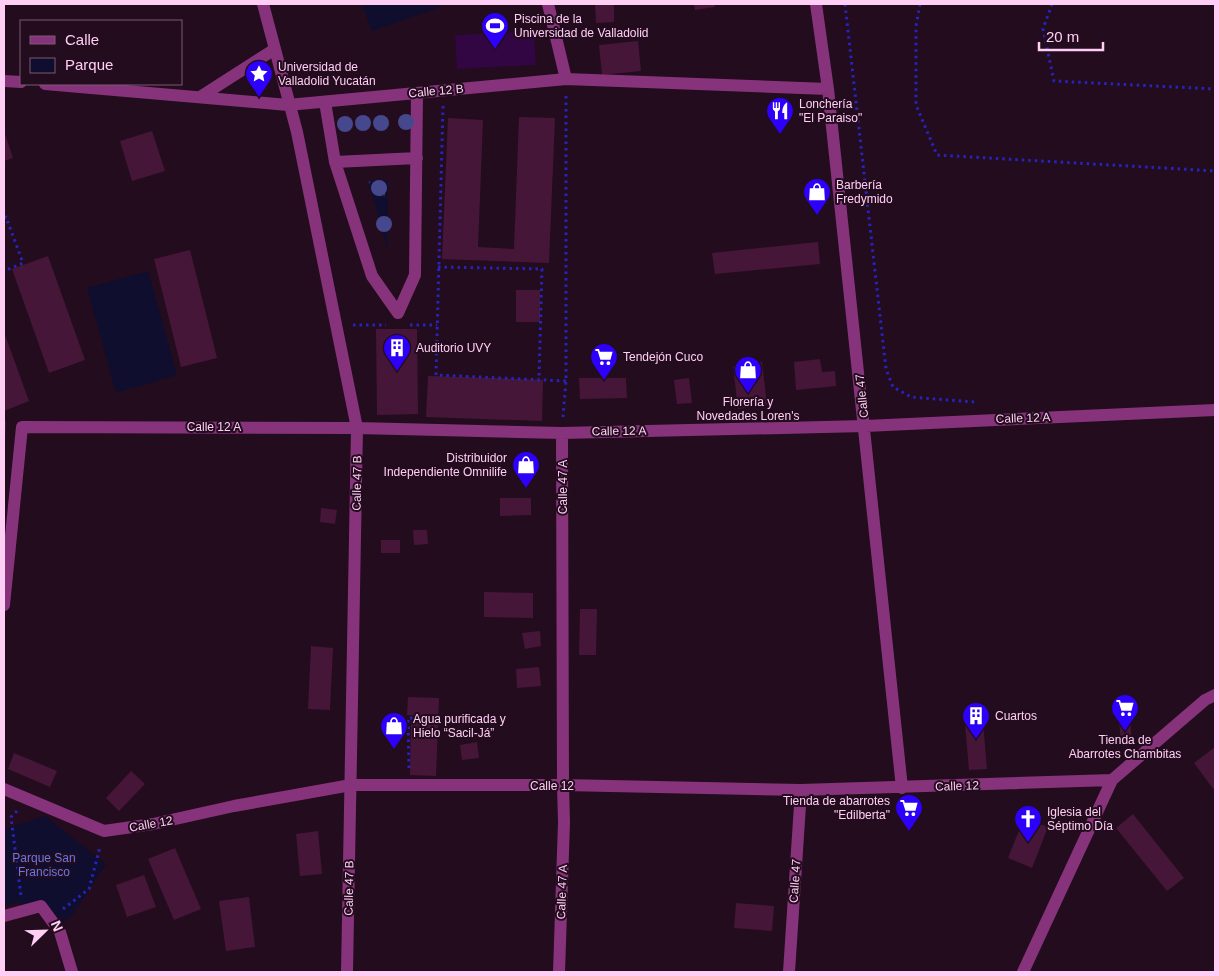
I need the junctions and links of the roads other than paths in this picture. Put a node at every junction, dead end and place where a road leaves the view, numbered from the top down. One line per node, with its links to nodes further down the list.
1 (263, 4): 4 (street, Calle 47 B)
2 (548, 4): 5 (street)
3 (816, 4): 9 (street, Calle 47)
4 (275, 49): 11 (street); 13 (street, Calle 47 B)
5 (566, 79): 9 (street, Calle 12 B); 10 (street, Calle 12 B)
6 (4, 81): 7 (street)
7 (20, 82)
8 (57, 85): 11 (street, Calle 12 B)
9 (828, 89): 17 (street, Calle 47)
10 (417, 93): 12 (street, Calle 12 B); 14 (street)
11 (200, 97): 13 (street, Calle 12 B)
12 (325, 102): 13 (street, Calle 12 B); 15 (street)
13 (288, 105): 18 (street, Calle 47 B)
14 (417, 158): 15 (street); 15 (street)
15 (335, 162)
16 (1215, 410): 17 (street, Calle 12 A)
17 (865, 426): 19 (street, Calle 12 A); 25 (street, Calle 47)
18 (357, 428): 19 (street, Calle 12 A); 20 (street, Calle 12 A); 23 (street, Calle 47 B)
19 (562, 433): 24 (street, Calle 47 A)
20 (4, 605)
21 (1215, 695): 22 (street)
22 (1112, 780): 25 (street, Calle 12); 33 (street)
23 (351, 786): 24 (street, Calle 12); 26 (street, Calle 12); 30 (street, Calle 47 B)
24 (562, 786): 27 (street, Calle 12); 31 (street, Calle 47 A)
25 (902, 788): 27 (street, Calle 12)
26 (4, 789)
27 (801, 790): 32 (street, Calle 47)
28 (4, 916): 29 (street)
29 (72, 972)
30 (347, 972)
31 (559, 972)
32 (789, 972)
33 (1023, 972)

